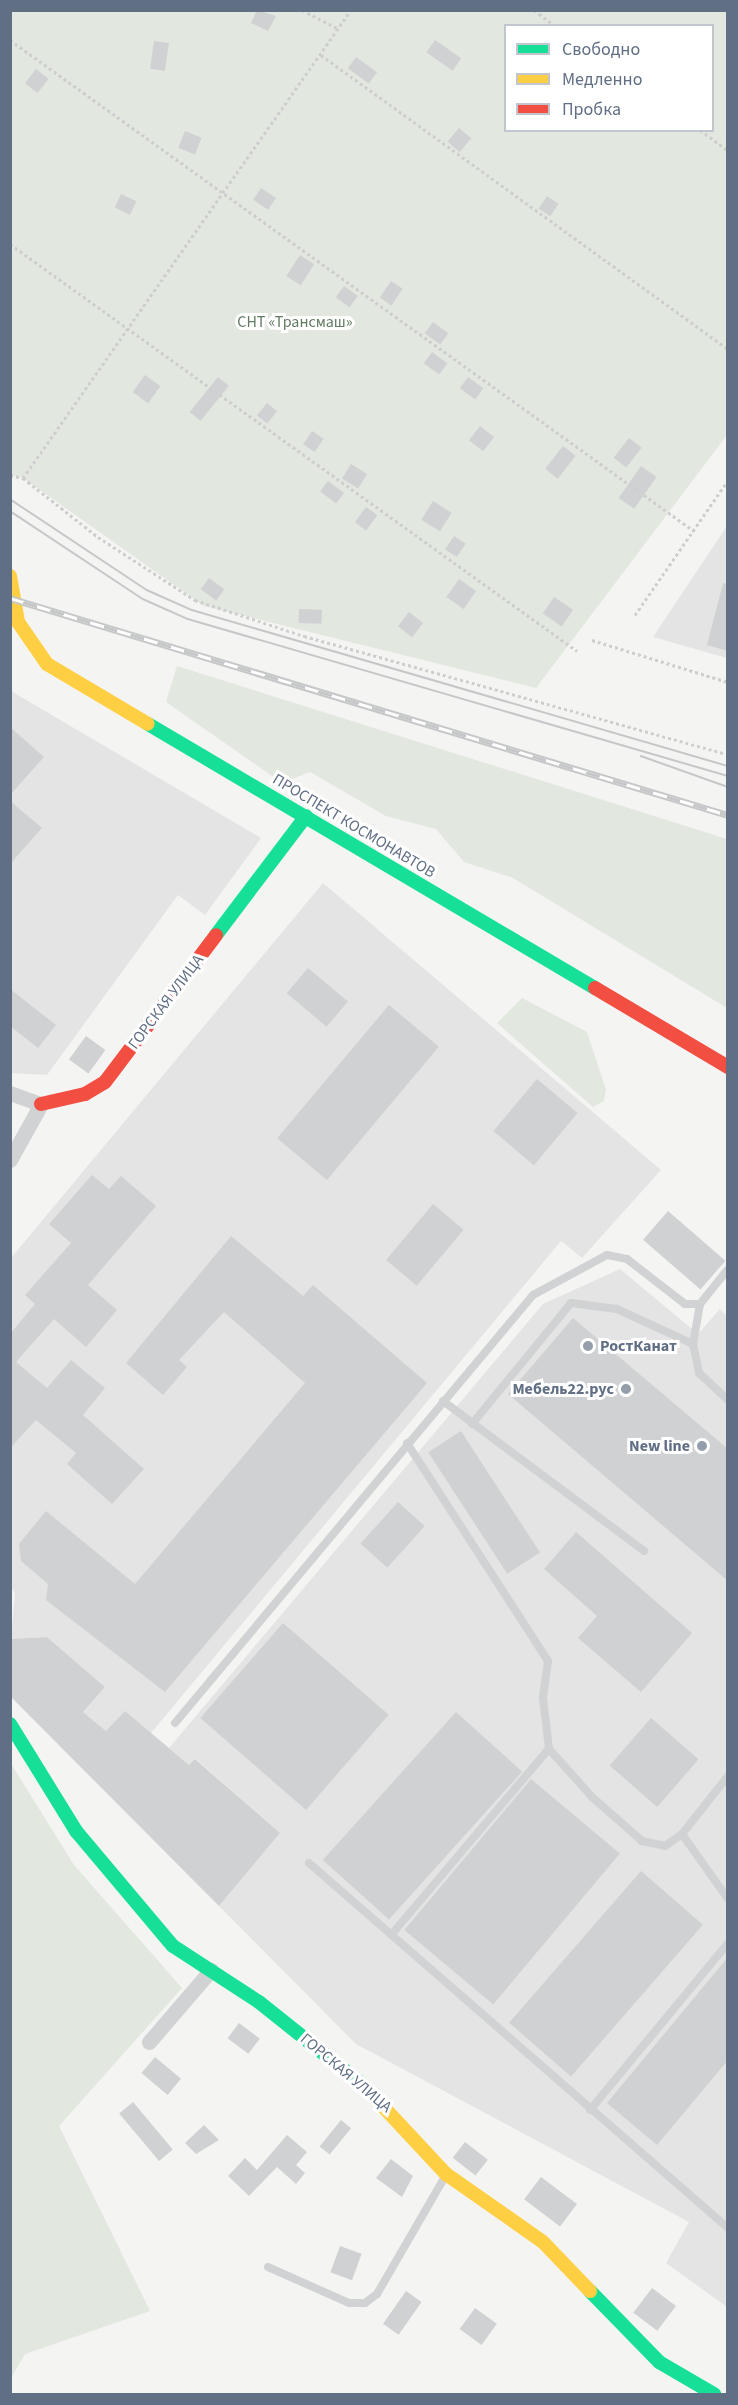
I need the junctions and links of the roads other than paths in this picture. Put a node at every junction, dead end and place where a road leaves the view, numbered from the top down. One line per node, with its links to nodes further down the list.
1 (10, 576): 2 (street, ПРОСПЕКТ КОСМОНАВТОВ)
2 (306, 816): 3 (street, ПРОСПЕКТ КОСМОНАВТОВ); 5 (street, ГОРСКАЯ УЛИЦА)
3 (728, 1067)
4 (10, 1093): 5 (street)
5 (41, 1104): 6 (street)
6 (10, 1160)
7 (728, 1269): 8 (lane)
8 (700, 1304): 9 (lane); 11 (lane)
9 (693, 1344): 10 (lane); 12 (lane)
10 (728, 1400)
11 (443, 1401): 12 (lane); 13 (lane)
12 (472, 1424): 14 (lane)
13 (407, 1443): 15 (lane); 17 (lane)
14 (644, 1551)
15 (175, 1723)
16 (10, 1724): 24 (street, ГОРСКАЯ УЛИЦА)
17 (549, 1749): 19 (lane); 22 (lane)
18 (728, 1776): 19 (lane)
19 (682, 1834): 21 (lane)
20 (309, 1863): 22 (lane)
21 (728, 1899)
22 (391, 1935): 26 (lane)
23 (728, 1943): 26 (lane)
24 (211, 1970): 25 (street); 27 (street, ГОРСКАЯ УЛИЦА)
25 (149, 2042)
26 (590, 2110): 28 (lane)
27 (446, 2174): 29 (lane); 30 (street, ГОРСКАЯ УЛИЦА)
28 (728, 2228)
29 (268, 2267)
30 (714, 2394)

